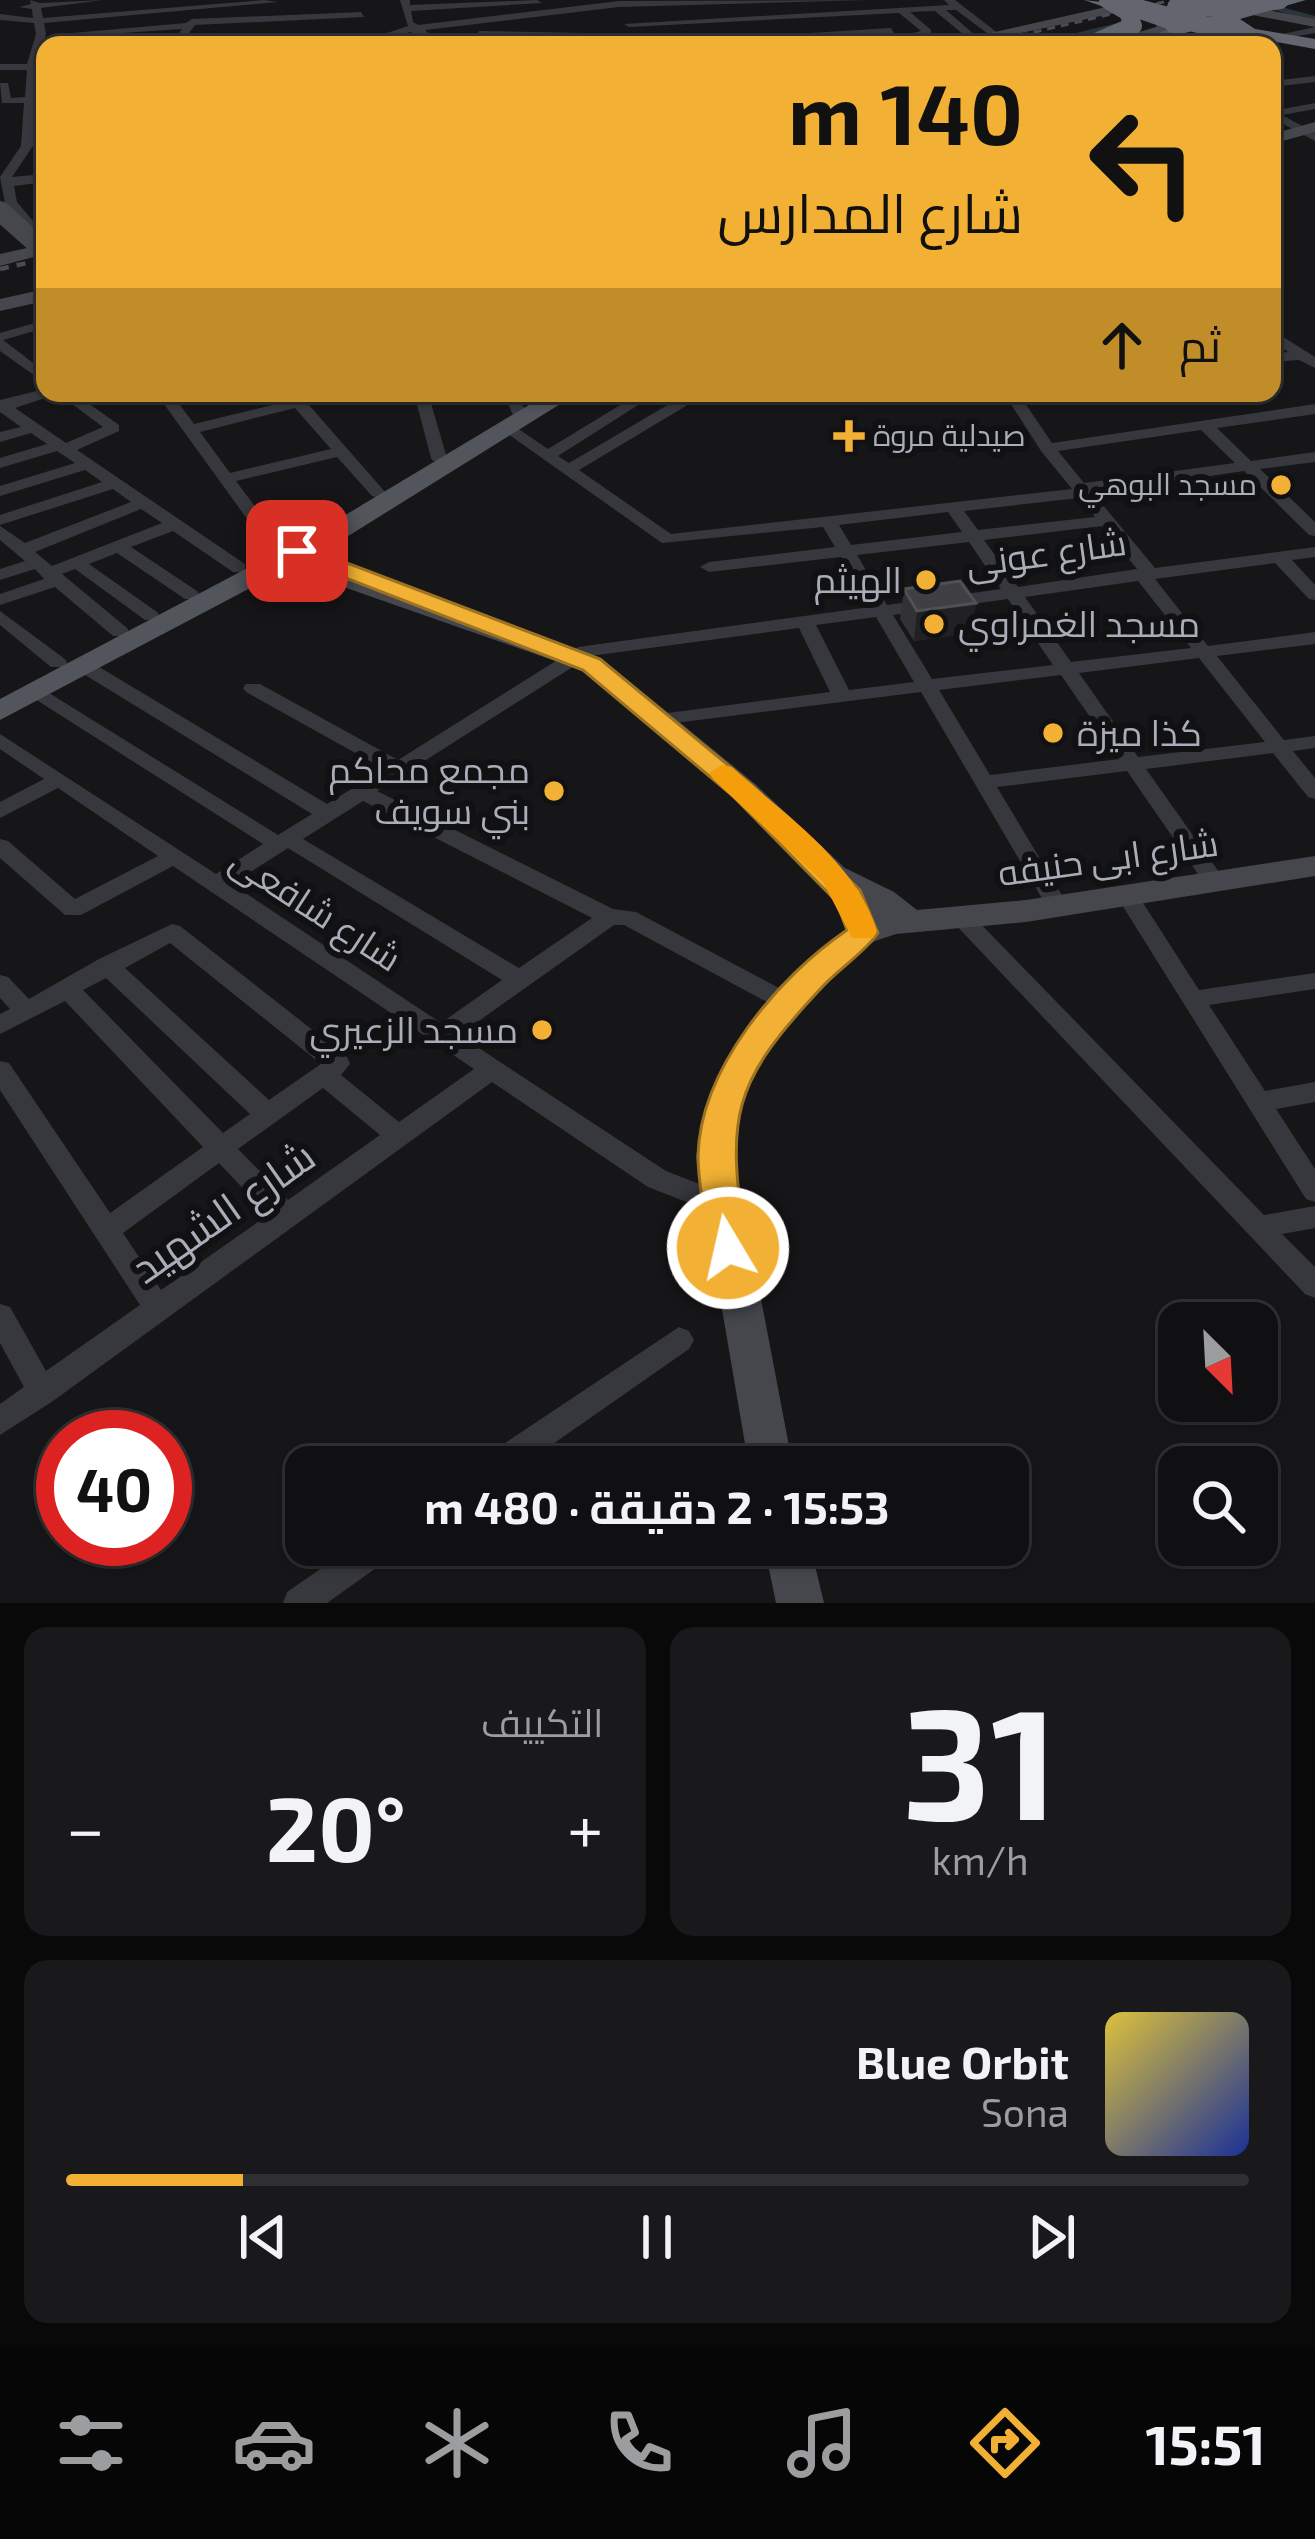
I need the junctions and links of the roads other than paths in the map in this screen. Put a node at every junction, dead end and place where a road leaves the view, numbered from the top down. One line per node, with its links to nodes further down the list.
1 (74, 0): 16 (street)
2 (98, 0): 16 (street)
3 (199, 0): 36 (street)
4 (572, 0): 25 (street)
5 (861, 0): 10 (street); 30 (street)
6 (889, 0): 27 (street)
7 (744, 1): 8 (street); 15 (street)
8 (776, 1): 9 (street); 35 (street)
9 (802, 1): 10 (street)
10 (830, 1): 33 (street)
11 (268, 2): 17 (street); 36 (street); 49 (street)
12 (536, 2): 19 (street); 31 (street)
13 (644, 2): 14 (street); 26 (street)
14 (677, 2): 15 (street); 41 (street)
15 (715, 2): 38 (street)
16 (35, 3): 29 (street); 40 (street)
17 (352, 3)
18 (445, 3): 19 (street); 20 (street); 44 (street)
19 (481, 3): 51 (street)
20 (406, 4): 43 (street)
21 (954, 4): 24 (street); 37 (street)
22 (1111, 4): 23 (highway, bridge); 42 (highway, bridge); 53 (street); 69 (highway, bridge); 73 (highway, bridge)
23 (1280, 4): 28 (highway); 45 (street)
24 (937, 8): 27 (street); 39 (street)
25 (583, 9): 26 (street); 31 (street)
26 (618, 11): 32 (street); 41 (street); 60 (street)
27 (902, 11): 30 (street); 46 (street)
28 (1240, 12): 42 (highway); 75 (highway)
29 (0, 13): 40 (street)
30 (872, 13): 33 (street); 48 (street)
31 (552, 14): 51 (street); 59 (street)
32 (653, 14)
33 (840, 14): 35 (street); 50 (street)
34 (361, 15): 49 (street)
35 (788, 17): 38 (street); 63 (street)
36 (189, 19): 40 (street); 47 (street); 49 (street); 55 (street)
37 (974, 19): 39 (street); 53 (street)
38 (734, 20): 41 (street); 62 (street)
39 (951, 20): 46 (street); 67 (street)
40 (40, 21): 54 (street)
41 (681, 22): 61 (street)
42 (1167, 25): 70 (street); 71 (main road)
43 (411, 26): 44 (street); 49 (street); 51 (street); 58 (street)
44 (450, 26): 51 (street)
45 (1315, 27): 76 (street)
46 (918, 28): 48 (street); 48 (street); 66 (street)
47 (100, 31): 54 (street); 57 (street)
48 (892, 31): 50 (street); 65 (street)
49 (279, 33): 56 (street)
50 (857, 33): 52 (street)
51 (485, 34)
52 (825, 34): 64 (street)
53 (994, 34): 68 (street)
54 (41, 35)
55 (235, 35)
56 (257, 35)
57 (101, 36)
58 (384, 36)
59 (544, 36)
60 (604, 36)
61 (690, 36)
62 (746, 36)
63 (803, 36)
64 (817, 36)
65 (884, 36)
66 (932, 36)
67 (971, 36)
68 (984, 36)
69 (1121, 36)
70 (1138, 36)
71 (1154, 36)
72 (1207, 36): 74 (highway)
73 (1241, 36)
74 (1248, 36)
75 (1254, 36)
76 (1281, 37)
77 (1281, 44): 79 (highway)
78 (1281, 46): 79 (highway)
79 (1315, 48)
80 (1315, 64): 83 (street)
81 (0, 67): 82 (street)
82 (36, 67)
83 (1281, 70)
84 (1281, 76): 87 (street)
85 (36, 78): 92 (street)
86 (1315, 79): 87 (street)
87 (1294, 82): 88 (street)
88 (1281, 83)
89 (3, 91): 92 (street)
90 (1315, 92): 91 (street)
91 (1281, 98)
92 (30, 100): 96 (street)
93 (1315, 106): 94 (street)
94 (1281, 112)
95 (36, 139): 96 (street)
96 (24, 148): 97 (street); 98 (street); 100 (street)
97 (36, 150)
98 (0, 161)
99 (36, 179): 100 (street)
100 (7, 183): 101 (street)
101 (4, 214): 102 (street, bridge); 103 (street)
102 (36, 239)
103 (36, 239)
104 (36, 242): 105 (street)
105 (0, 260)
106 (36, 326): 107 (street)
107 (0, 340): 111 (street)
108 (1281, 340): 109 (street)
109 (1309, 359)
110 (36, 363): 111 (street)
111 (28, 365): 112 (street); 113 (street)
112 (36, 372)
113 (0, 373)
114 (36, 397): 123 (street)
115 (77, 402): 130 (street)
116 (169, 402): 128 (street)
117 (281, 402): 128 (street)
118 (297, 402): 132 (street)
119 (423, 402): 135 (street)
120 (635, 402): 133 (street)
121 (1017, 402): 131 (street)
122 (680, 403): 139 (street)
123 (3, 409): 127 (street)
124 (1315, 409): 126 (street)
125 (512, 411): 133 (street); 135 (main road); 154 (main road)
126 (1206, 425): 131 (street); 138 (street)
127 (34, 428): 129 (street); 130 (street)
128 (189, 430): 140 (street)
129 (0, 437)
130 (63, 447): 136 (street); 137 (street)
131 (1047, 448): 142 (street)
132 (341, 452): 140 (street); 144 (street)
133 (547, 455): 139 (street)
134 (1315, 457): 138 (street)
135 (439, 458): 144 (main road)
136 (0, 464)
137 (89, 464): 141 (street); 143 (street)
138 (1247, 465): 142 (street); 149 (street)
139 (567, 471): 148 (street)
140 (226, 479): 154 (street)
141 (116, 483): 145 (street); 151 (street)
142 (1084, 490): 146 (street); 147 (street)
143 (0, 491)
144 (377, 493): 154 (main road)
145 (144, 502): 150 (street); 159 (street)
146 (953, 507): 148 (street); 152 (street)
147 (1108, 520): 152 (street); 162 (street)
148 (829, 521): 155 (street)
149 (1311, 523)
150 (176, 524): 153 (street); 161 (street)
151 (1, 531): 159 (street)
152 (973, 536): 155 (street); 164 (street)
153 (118, 546): 158 (street); 165 (street)
154 (286, 552): 161 (main road); 175 (street); 176 (main road)
155 (847, 552): 160 (street); 168 (street)
156 (1315, 552): 157 (street, شارع عونى)
157 (1279, 556): 162 (street, شارع عونى); 166 (street)
158 (77, 562): 159 (street); 170 (street)
159 (40, 567): 163 (street); 167 (street); 172 (street)
160 (709, 567)
161 (239, 568): 165 (main road)
162 (1145, 573): 164 (street, شارع عونى); 174 (street)
163 (0, 575)
164 (1012, 591): 168 (street, شارع عونى); 177 (street)
165 (191, 595): 170 (main road)
166 (1315, 595)
167 (0, 600)
168 (880, 609): 171 (street, شارع عونى); 178 (street)
169 (0, 616): 176 (street)
170 (151, 616): 172 (main road)
171 (804, 620): 175 (street, شارع عونى); 182 (street)
172 (120, 632): 176 (main road)
173 (1315, 638): 174 (street)
174 (1200, 652): 177 (street); 187 (street)
175 (573, 656): 184 (street); 189 (street, شارع عونى)
176 (71, 664): 180 (main road); 181 (main road); 195 (street)
177 (1066, 668): 178 (street); 188 (street)
178 (926, 685): 182 (street); 191 (street)
179 (254, 688): 189 (street)
180 (34, 692): 183 (main road); 196 (street)
181 (0, 694)
182 (841, 694): 184 (street)
183 (0, 711)
184 (659, 718): 200 (street)
185 (0, 740): 190 (street, شارع شافعى)
186 (1315, 742): 187 (street)
187 (1278, 747): 188 (street); 193 (street)
188 (1133, 766): 191 (street); 201 (street)
189 (398, 768): 192 (street, شارع عونى)
190 (58, 780): 194 (street); 198 (street, شارع شافعى)
191 (984, 782): 204 (street)
192 (362, 792): 195 (street, شارع عونى); 205 (street)
193 (1315, 792)
194 (0, 811)
195 (327, 814): 196 (street, شارع عونى)
196 (284, 842): 202 (street, شارع عونى); 210 (street)
197 (0, 846): 198 (street)
198 (172, 857): 202 (street, شارع شافعى)
199 (1315, 866): 201 (street, شارع ابى حنيفه)
200 (833, 875): 207 (street); 208 (street)
201 (1215, 882): 203 (street, شارع ابى حنيفه)
202 (214, 885): 218 (street, شارع شافعى)
203 (1128, 897): 204 (street, شارع ابى حنيفه); 214 (street)
204 (1058, 907): 206 (street, شارع ابى حنيفه)
205 (609, 917): 210 (street); 215 (street)
206 (962, 918): 207 (street, شارع ابى حنيفه); 231 (street)
207 (911, 922): 208 (street, شارع ابى حنيفه)
208 (863, 933): 215 (street)
209 (106, 965): 213 (street); 221 (street); 224 (street)
210 (519, 979): 218 (street)
211 (1315, 981): 214 (street)
212 (0, 983): 216 (street)
213 (66, 987): 216 (street); 226 (street)
214 (1194, 999): 223 (street)
215 (788, 1003): 228 (street)
216 (25, 1010): 217 (street)
217 (0, 1025)
218 (441, 1035): 219 (street, شارع شافعى)
219 (492, 1069): 225 (street, شارع الشهيد); 228 (street, شارع شافعى)
220 (0, 1070): 232 (street)
221 (326, 1076): 224 (street); 225 (street)
222 (1315, 1092): 223 (street)
223 (1258, 1102): 227 (street)
224 (269, 1116): 226 (street)
225 (400, 1137): 229 (street, شارع الشهيد)
226 (221, 1150): 229 (street); 232 (street)
227 (1315, 1191)
228 (720, 1204): 240 (street)
229 (287, 1217): 234 (street, شارع الشهيد)
230 (1315, 1217): 231 (street)
231 (1257, 1227): 233 (street)
232 (107, 1230): 234 (street)
233 (1315, 1286)
234 (158, 1309): 237 (street, شارع الشهيد)
235 (0, 1316): 237 (street)
236 (679, 1340): 239 (street)
237 (42, 1391): 238 (street, شارع الشهيد)
238 (0, 1421)
239 (525, 1446)
240 (767, 1446)
241 (352, 1566): 243 (street)
242 (792, 1566): 244 (street)
243 (298, 1603)
244 (800, 1603)

